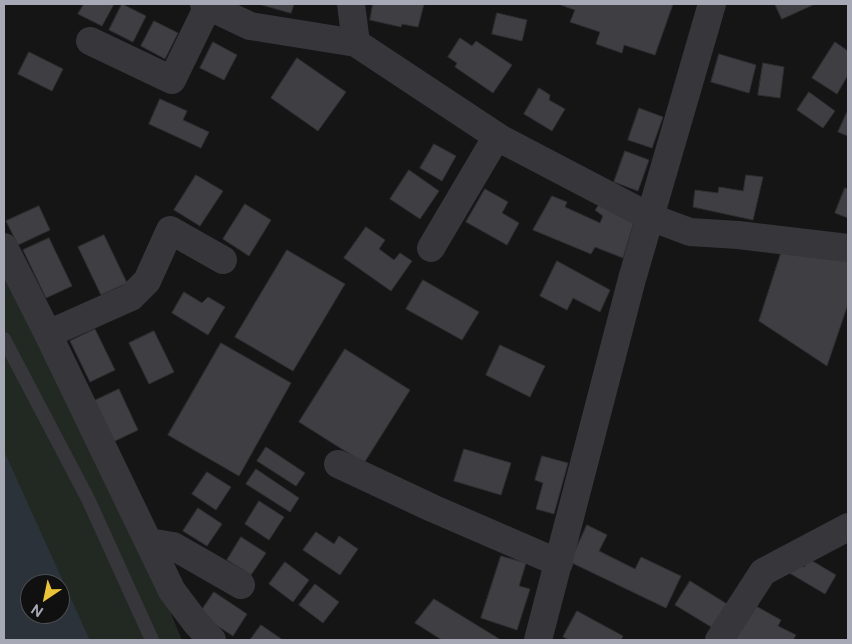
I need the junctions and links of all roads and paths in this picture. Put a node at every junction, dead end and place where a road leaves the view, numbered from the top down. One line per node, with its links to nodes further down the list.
1 (351, 4): 5 (street)
2 (712, 4): 7 (street)
3 (206, 5): 4 (street); 5 (street)
4 (90, 41)
5 (356, 43): 6 (street)
6 (497, 136): 7 (street); 9 (street)
7 (650, 217): 10 (street); 17 (street)
8 (4, 248): 12 (street)
9 (431, 248)
10 (848, 248)
11 (223, 260): 12 (street)
12 (48, 334): 16 (street)
13 (4, 339): 19 (lane)
14 (338, 464): 17 (street)
15 (848, 527): 22 (street)
16 (149, 542): 18 (street); 20 (street)
17 (558, 563): 21 (street)
18 (241, 585)
19 (152, 640)
20 (212, 640)
21 (538, 640)
22 (719, 640)

